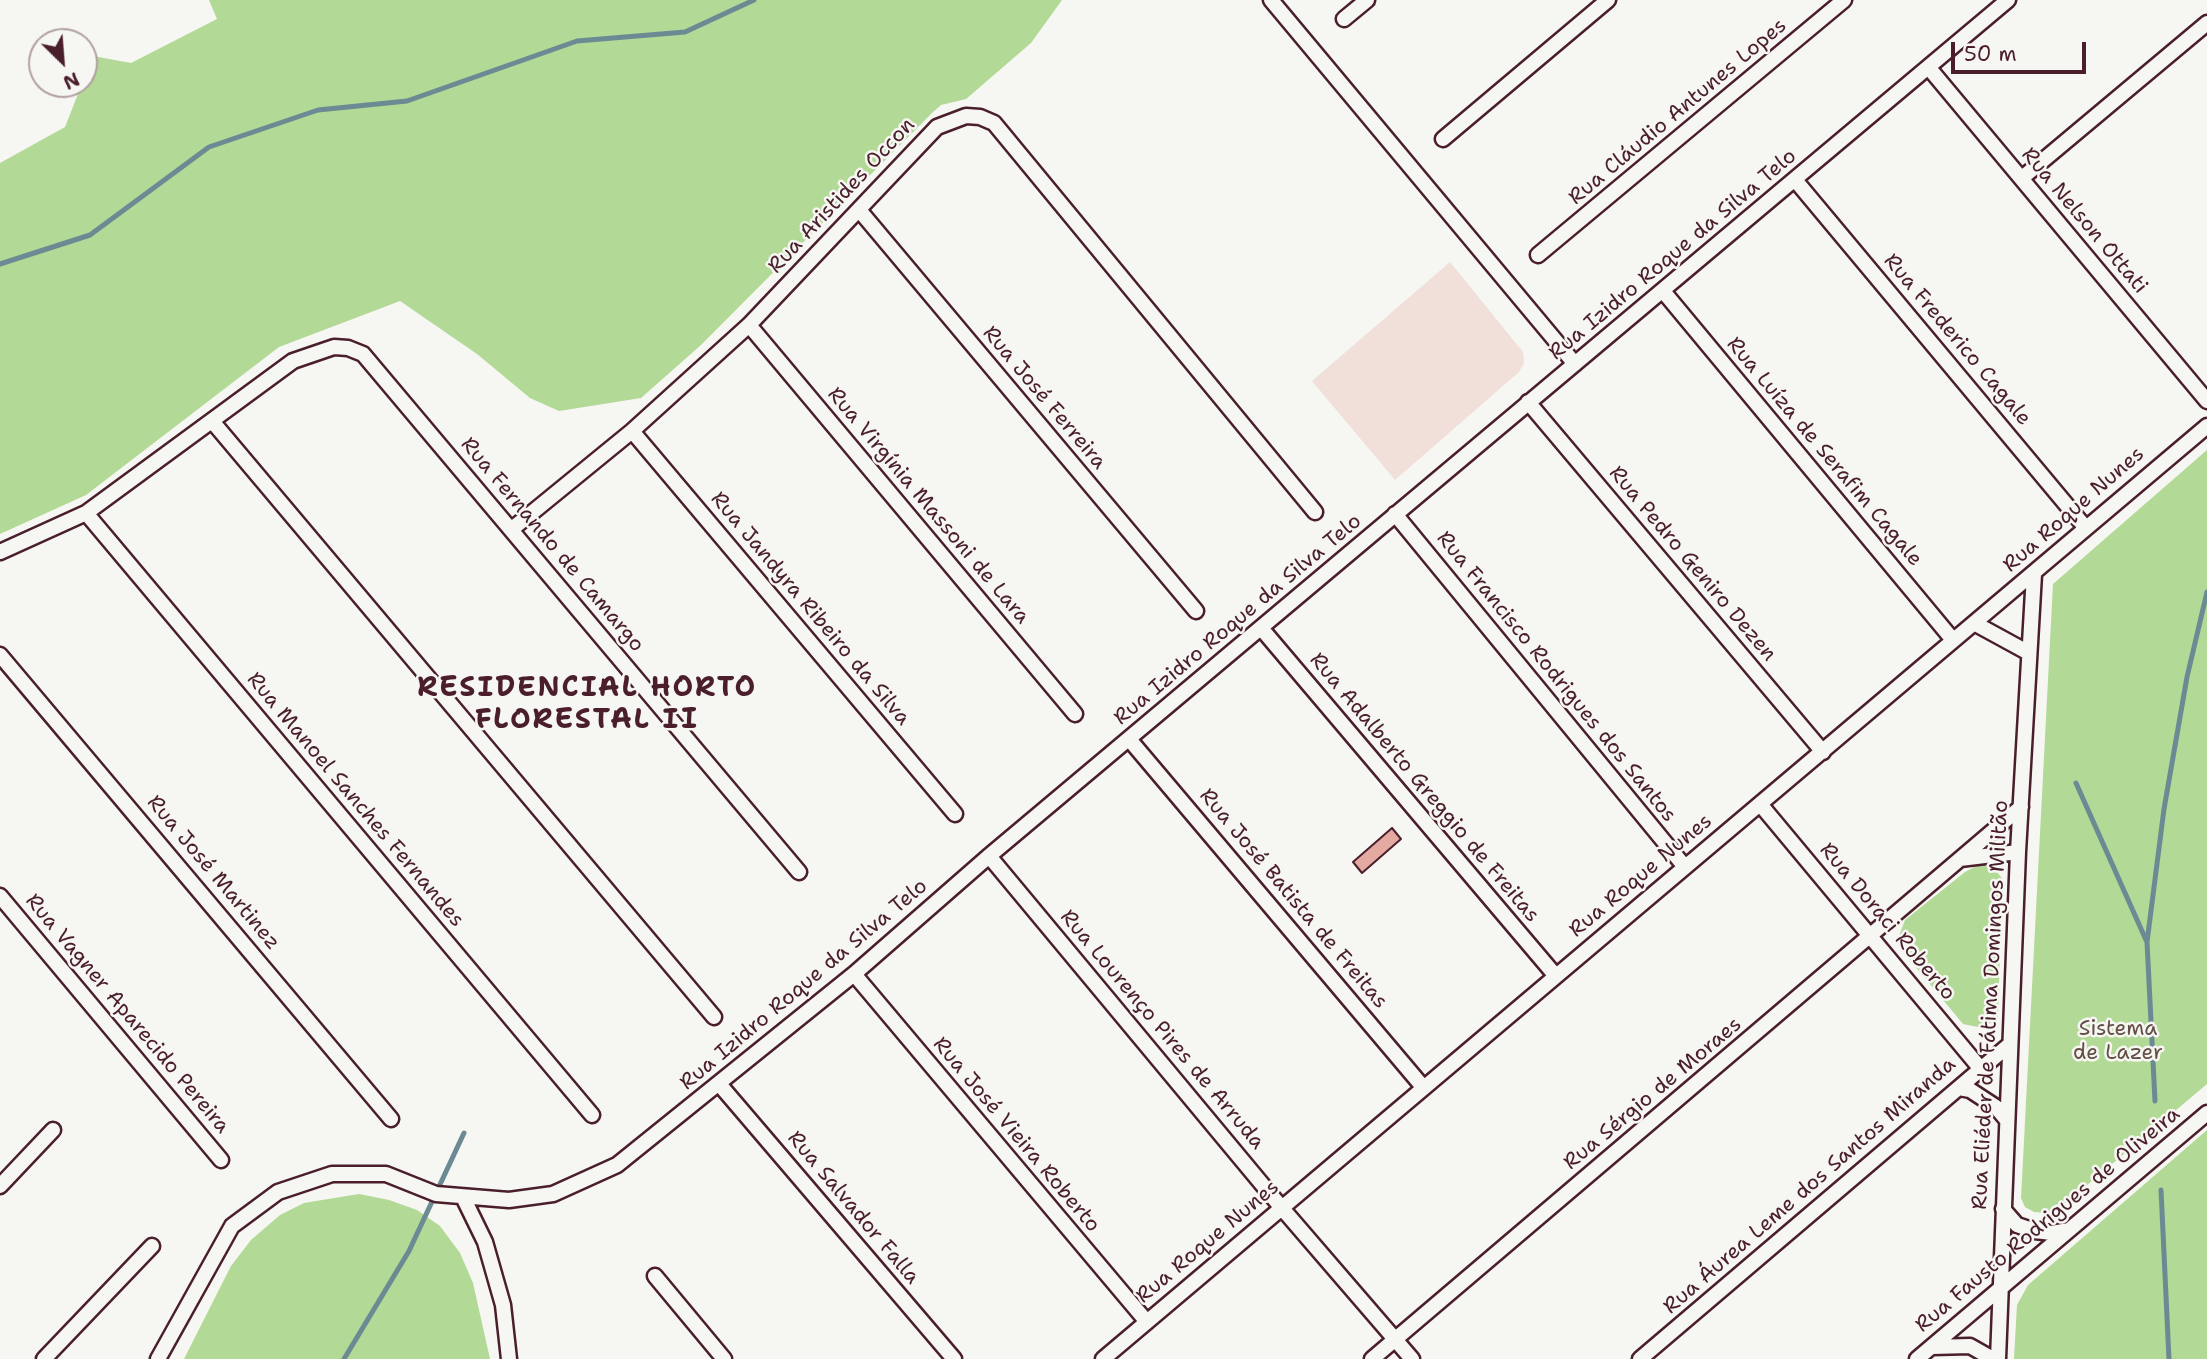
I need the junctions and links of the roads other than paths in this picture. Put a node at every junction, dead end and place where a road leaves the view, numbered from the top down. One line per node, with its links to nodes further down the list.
1 (1271, 0): 16 (street)
2 (1367, 0): 6 (street)
3 (1608, 0): 9 (street)
4 (1844, 0): 13 (street, Rua Cláudio Antunes Lopes)
5 (2008, 0): 8 (street, Rua Izidro Roque da Silva Telo)
6 (1344, 19)
7 (2207, 23): 10 (street)
8 (1929, 68): 10 (street, Rua Nelson Ottati); 11 (street, Rua Izidro Roque da Silva Telo)
9 (1443, 139)
10 (2022, 178): 17 (street, Rua Nelson Ottati)
11 (1796, 181): 14 (street, Rua Izidro Roque da Silva Telo); 25 (street, Rua Frederico Cagale)
12 (860, 211): 15 (street, Rua Aristides Occon); 22 (street, Rua Aristides Occon); 29 (street, Rua José Ferreira)
13 (1538, 256)
14 (1663, 291): 16 (street, Rua Izidro Roque da Silva Telo); 32 (street, Rua Luíza de Serafim Cagale)
15 (749, 325): 21 (street, Rua Aristides Occon); 35 (street, Rua Virgínia Massoni de Lara)
16 (1575, 364): 18 (street, Rua Izidro Roque da Silva Telo)
17 (2207, 401)
18 (1528, 402): 24 (street, Rua Izidro Roque da Silva Telo); 37 (street, Rua Pedro Geniro Dezen)
19 (212, 421): 23 (street); 26 (street, Rua Fernando de Camargo); 50 (street)
20 (2207, 426): 25 (street, Rua Roque Nunes)
21 (632, 431): 26 (street, Rua Aristides Occon); 40 (street, Rua Jandyra Ribeiro da Silva)
22 (1315, 512)
23 (86, 513): 27 (street); 57 (street, Rua Manoel Sanches Fernandes)
24 (1395, 514): 31 (street, Rua Izidro Roque da Silva Telo); 44 (street, Rua Francisco Rodrigues dos Santos)
25 (2085, 527): 28 (street, Rua Roque Nunes)
26 (512, 529): 45 (street, Rua Fernando de Camargo)
27 (0, 552)
28 (2034, 574): 30 (street, Rua Roque Nunes); 33 (street, Rua Eliéder de Fátima Domingos Militão)
29 (1196, 611)
30 (1974, 623): 32 (street, Rua Roque Nunes); 33 (street)
31 (1261, 628): 36 (street, Rua Izidro Roque da Silva Telo); 49 (street, Rua Adalberto Greggio de Freitas)
32 (1953, 640): 37 (street, Rua Roque Nunes)
33 (2029, 653): 39 (street, Rua Eliéder de Fátima Domingos Militão)
34 (0, 655): 58 (street, Rua José Martinez)
35 (1075, 714)
36 (1129, 739): 42 (street, Rua Izidro Roque da Silva Telo); 54 (street, Rua José Batista de Freitas)
37 (1823, 751): 38 (street, Rua Roque Nunes)
38 (1760, 804): 44 (street, Rua Roque Nunes); 47 (street, Rua Doraci Roberto)
39 (2021, 807): 41 (street, Rua Eliéder de Fátima Domingos Militão); 43 (street, Rua Sérgio de Moraes)
40 (955, 814)
41 (2018, 852): 43 (street); 51 (street, Rua Eliéder de Fátima Domingos Militão)
42 (989, 856): 48 (street, Rua Izidro Roque da Silva Telo); 64 (street, Rua Lourenço Pires de Arruda)
43 (1960, 859): 47 (street, Rua Sérgio de Moraes)
44 (1685, 867): 49 (street, Rua Roque Nunes)
45 (799, 873)
46 (0, 896): 61 (street, Rua Vagner Aparecido Pereira)
47 (1872, 936): 52 (street, Rua Doraci Roberto); 71 (street, Rua Sérgio de Moraes)
48 (854, 974): 53 (street, Rua Izidro Roque da Silva Telo); 70 (street, Rua José Vieira Roberto)
49 (1555, 975): 54 (street, Rua Roque Nunes)
50 (714, 1017)
51 (2009, 1045): 52 (street, Rua Áurea Leme dos Santos Miranda); 59 (street, Rua Eliéder de Fátima Domingos Militão)
52 (1980, 1068): 55 (street, Rua Áurea Leme dos Santos Miranda)
53 (720, 1085): 63 (street, Rua Izidro Roque da Silva Telo); 77 (street, Rua Salvador Falla)
54 (1423, 1087): 64 (street, Rua Roque Nunes)
55 (1959, 1088): 59 (street); 81 (street, Rua Áurea Leme dos Santos Miranda)
56 (2207, 1113): 66 (street, Rua Fausto Rodrigues de Oliveira)
57 (592, 1115)
58 (391, 1119)
59 (2006, 1119): 65 (street, Rua Eliéder de Fátima Domingos Militão)
60 (53, 1130): 62 (street)
61 (221, 1160)
62 (0, 1186)
63 (463, 1197): 74 (street, Rua Izidro Roque da Silva Telo); 75 (street)
64 (1281, 1208): 70 (street, Rua Roque Nunes); 71 (street, Rua Lourenço Pires de Arruda)
65 (2003, 1209): 66 (street); 69 (street, Rua Eliéder de Fátima Domingos Militão)
66 (2070, 1230): 69 (street, Rua Fausto Rodrigues de Oliveira)
67 (152, 1246): 73 (street)
68 (655, 1276): 76 (street)
69 (2001, 1289): 72 (street, Rua Fausto Rodrigues de Oliveira); 83 (street, Rua Eliéder de Fátima Domingos Militão)
70 (1147, 1322): 78 (street, Rua Roque Nunes)
71 (1396, 1339): 79 (street, Rua Sérgio de Moraes); 80 (street, Rua Lourenço Pires de Arruda)
72 (1930, 1348): 82 (street, Rua Fausto Rodrigues de Oliveira); 83 (street)
73 (44, 1359)
74 (158, 1359)
75 (509, 1359)
76 (724, 1359)
77 (954, 1359)
78 (1103, 1359)
79 (1372, 1359)
80 (1412, 1359)
81 (1640, 1359)
82 (1917, 1359)
83 (1995, 1359)

